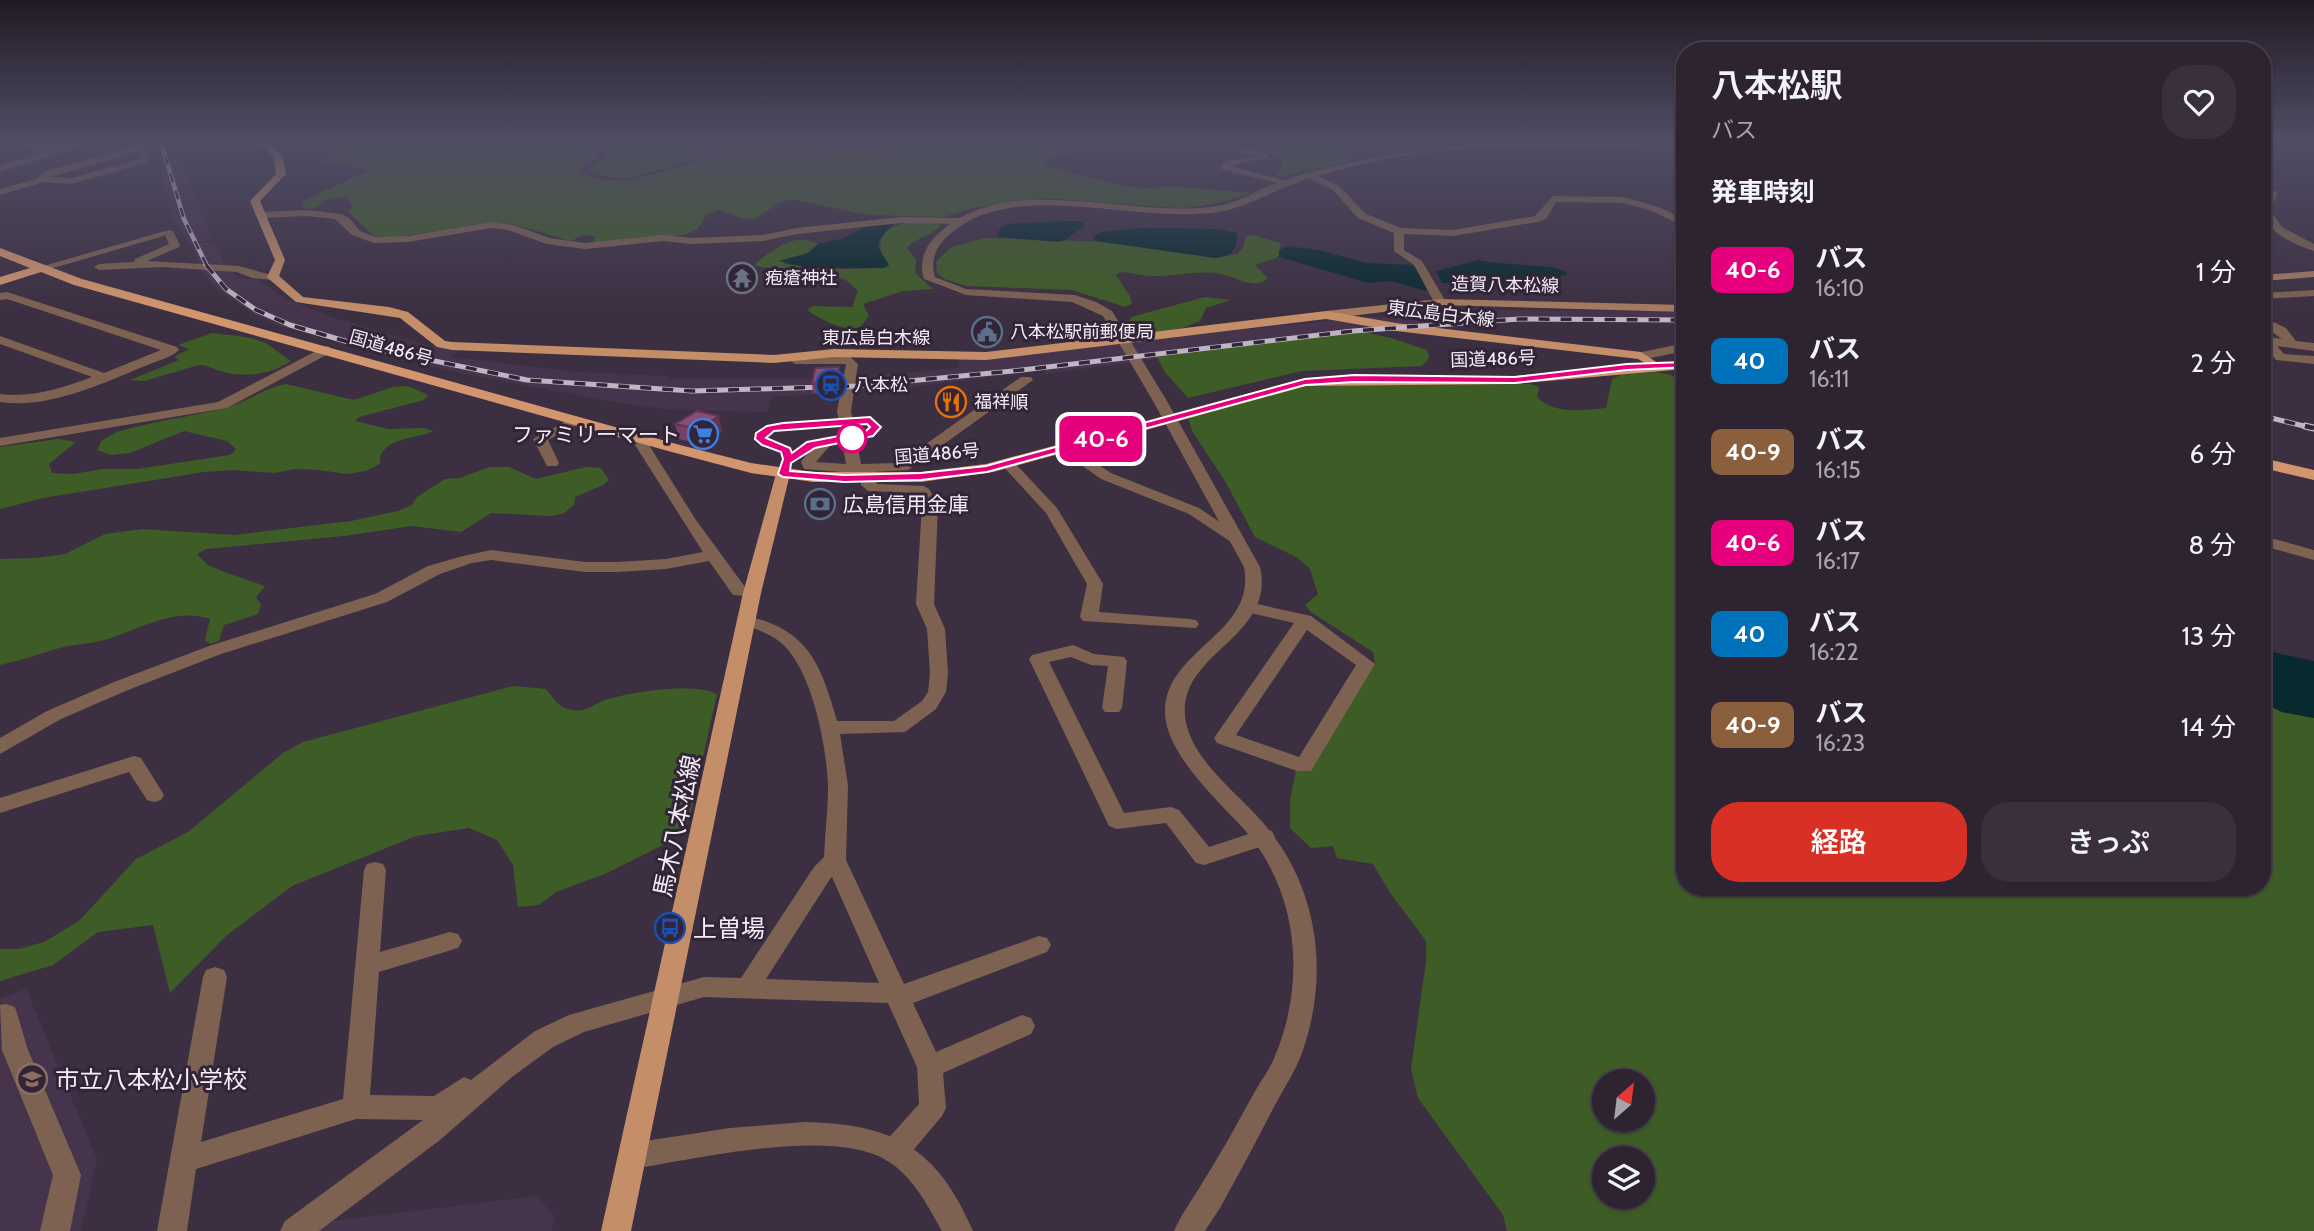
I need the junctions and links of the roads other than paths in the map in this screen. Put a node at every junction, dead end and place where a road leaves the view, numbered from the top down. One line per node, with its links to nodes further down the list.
1 (259, 196): 4 (main road)
2 (1253, 196): 7 (street)
3 (1344, 196): 8 (street)
4 (260, 215): 7 (street); 16 (main road)
5 (1676, 217): 8 (street)
6 (2271, 220): 9 (street)
7 (960, 221): 53 (street)
8 (1399, 231): 23 (street)
9 (2314, 248)
10 (0, 252): 13 (highway)
11 (133, 265): 12 (street); 13 (street); 16 (street)
12 (99, 267)
13 (39, 269): 18 (highway); 33 (highway, 国道486号)
14 (2314, 274): 15 (main road)
15 (2293, 276): 17 (main road); 19 (street)
16 (273, 277): 35 (main road, 東広島白木線)
17 (2271, 277)
18 (0, 281)
19 (2314, 286)
20 (2314, 293): 21 (street)
21 (2271, 296)
22 (0, 297): 39 (street)
23 (1440, 302): 24 (main road, 造賀八本松線); 25 (main road, 造賀八本松線)
24 (1676, 309)
25 (1326, 314): 34 (main road, 東広島白木線); 35 (main road, 東広島白木線)
26 (2271, 325): 29 (street)
27 (0, 340): 39 (street)
28 (2271, 341): 29 (street)
29 (2291, 343): 30 (street)
30 (2314, 346)
31 (2271, 348): 36 (street)
32 (1676, 349): 34 (street)
33 (326, 350): 42 (highway, 国道486号); 45 (street)
34 (1641, 356): 37 (main road, 東広島白木線)
35 (792, 359): 51 (street)
36 (2314, 360)
37 (1655, 365): 38 (highway, 国道486号); 46 (highway, 国道486号)
38 (1676, 365)
39 (103, 377): 41 (street)
40 (1026, 380): 51 (street)
41 (0, 398)
42 (576, 420): 43 (highway, 国道486号); 47 (street)
43 (646, 440): 50 (highway, 国道486号); 55 (street)
44 (827, 441): 51 (street)
45 (0, 442)
46 (1068, 449): 48 (highway, 国道486号); 53 (street)
47 (552, 463)
48 (1008, 464): 51 (highway, 国道486号); 61 (street)
49 (2271, 465): 52 (highway)
50 (785, 468): 51 (highway, 国道486号); 57 (main road, 馬木八本松線)
51 (859, 471): 63 (street)
52 (2314, 475)
53 (1237, 539): 58 (street)
54 (2271, 543): 56 (street)
55 (713, 555): 57 (street); 64 (street)
56 (2314, 555)
57 (752, 593): 60 (main road, 馬木八本松線)
58 (1248, 607): 59 (street); 67 (street)
59 (1305, 620): 59 (street)
60 (747, 621): 63 (street); 76 (main road, 馬木八本松線)
61 (1190, 624)
62 (1112, 708): 67 (street)
63 (829, 729): 68 (street)
64 (0, 747)
65 (154, 795): 66 (street)
66 (0, 806)
67 (1264, 836): 90 (street)
68 (835, 860): 74 (street); 75 (street)
69 (375, 870): 72 (street)
70 (450, 941): 72 (street)
71 (1039, 945): 75 (street)
72 (367, 966): 81 (street)
73 (215, 977): 84 (street)
74 (747, 989): 75 (street); 76 (street)
75 (896, 995): 79 (street)
76 (667, 996): 80 (street); 83 (main road, 馬木八本松線)
77 (0, 1016): 85 (street)
78 (1022, 1026): 79 (street)
79 (930, 1067): 82 (street)
80 (503, 1069): 81 (street); 87 (street)
81 (356, 1107): 84 (street)
82 (895, 1151): 83 (street); 89 (street)
83 (632, 1156): 88 (main road, 馬木八本松線)
84 (184, 1160): 86 (street)
85 (55, 1231)
86 (172, 1231)
87 (295, 1231)
88 (616, 1231)
89 (958, 1231)
90 (1189, 1231)

